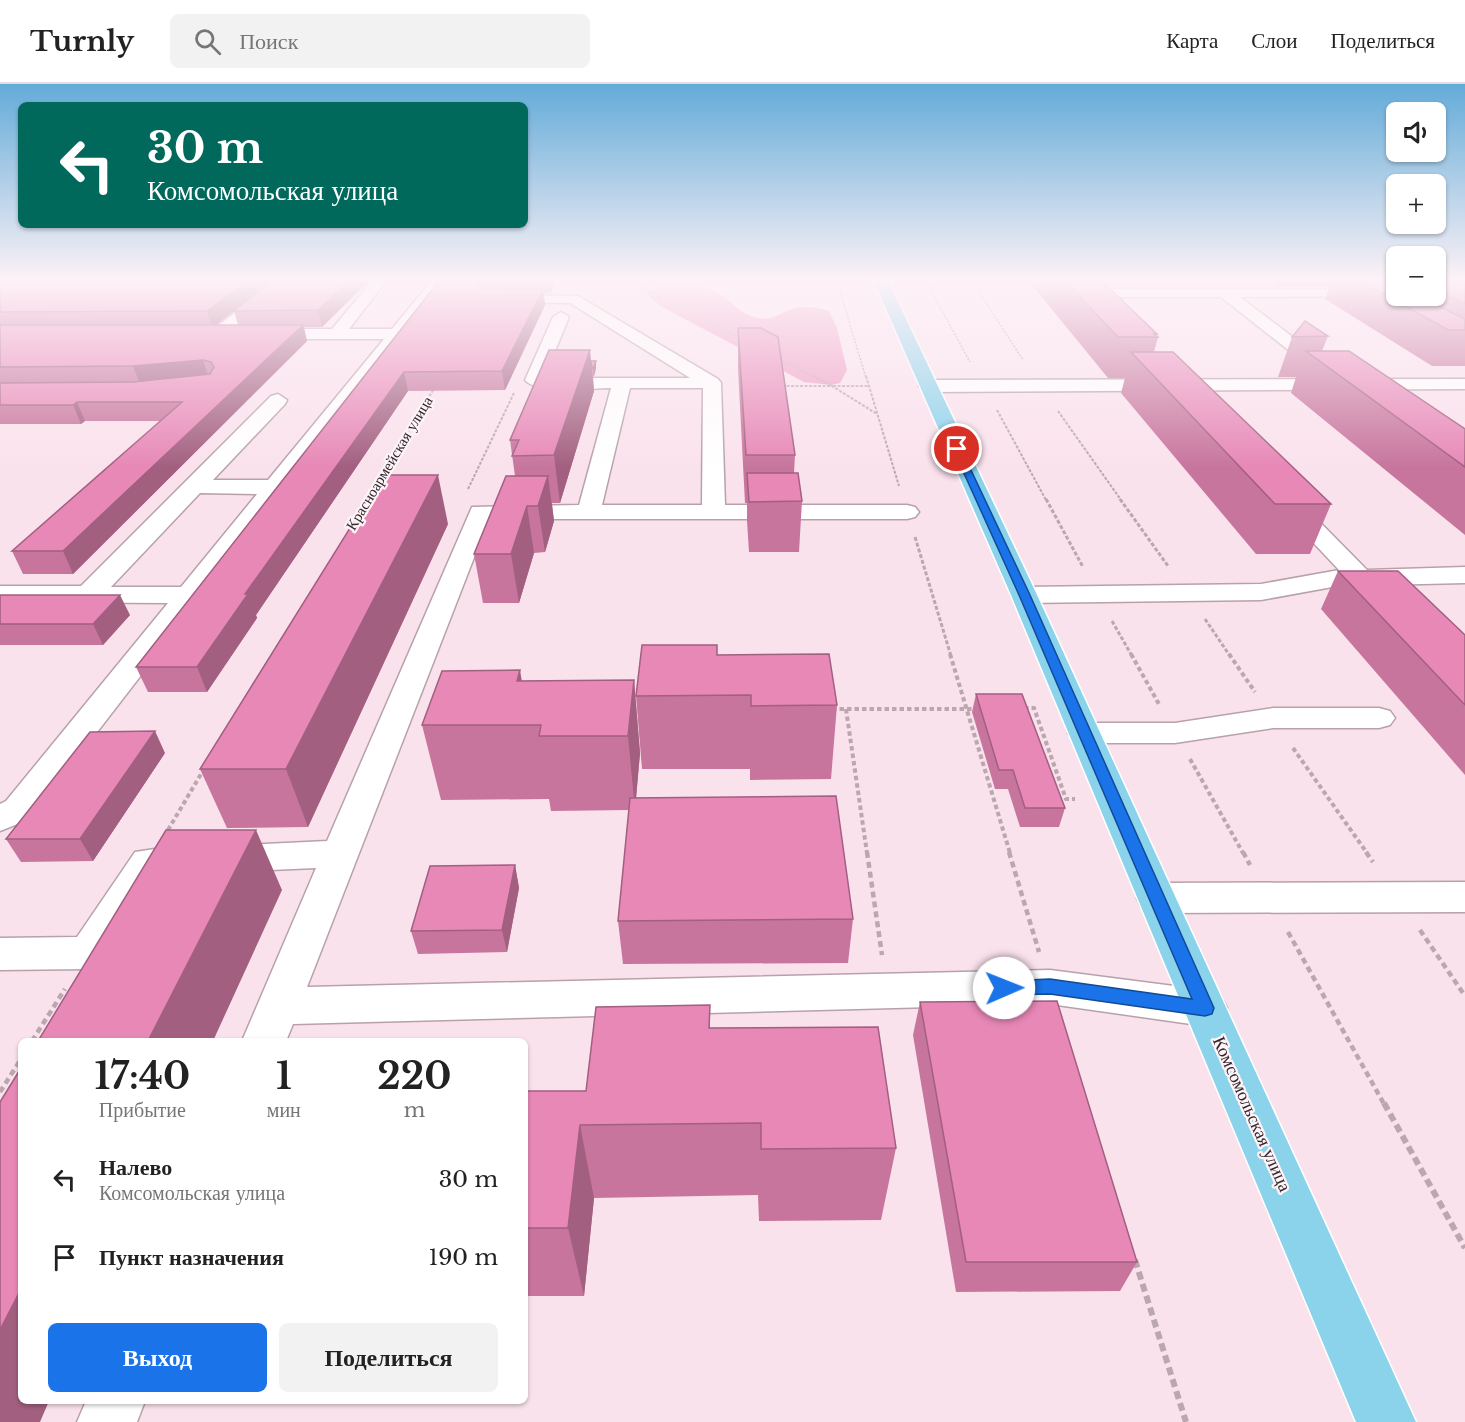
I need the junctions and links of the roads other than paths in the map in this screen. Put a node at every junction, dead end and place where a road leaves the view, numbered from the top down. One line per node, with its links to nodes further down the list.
1 (387, 343): 18 (street)
2 (550, 343): 7 (street)
3 (645, 343): 9 (street)
4 (909, 343): 12 (main road, Комсомольская улица)
5 (1290, 343): 11 (street)
6 (1165, 365): 10 (street)
7 (622, 384): 9 (street); 19 (street)
8 (1465, 384): 11 (street)
9 (712, 385): 20 (street)
10 (1174, 385): 11 (street); 12 (street); 14 (street)
11 (1344, 385): 15 (street)
12 (928, 386): 27 (main road, Комсомольская улица)
13 (278, 400): 16 (street)
14 (1191, 402)
15 (1372, 405)
16 (194, 486): 18 (street); 25 (street)
17 (1272, 486): 23 (street)
18 (273, 487): 26 (street)
19 (589, 512): 20 (street); 31 (street)
20 (714, 512): 21 (street)
21 (907, 512)
22 (1465, 576): 23 (street)
23 (1361, 578): 27 (street)
24 (0, 594): 25 (street)
25 (88, 595): 26 (street)
26 (188, 595): 30 (street)
27 (1024, 595): 29 (main road, Комсомольская улица)
28 (1379, 718): 29 (street)
29 (1084, 733): 33 (main road, Комсомольская улица)
30 (0, 819)
31 (342, 854): 34 (street); 36 (street)
32 (1465, 897): 33 (street)
33 (1156, 898): 35 (main road, Комсомольская улица)
34 (0, 954)
35 (1205, 1008): 36 (street); 39 (main road, Комсомольская улица)
36 (272, 1024)
37 (115, 1404): 38 (street)
38 (107, 1422)
39 (1386, 1422)

